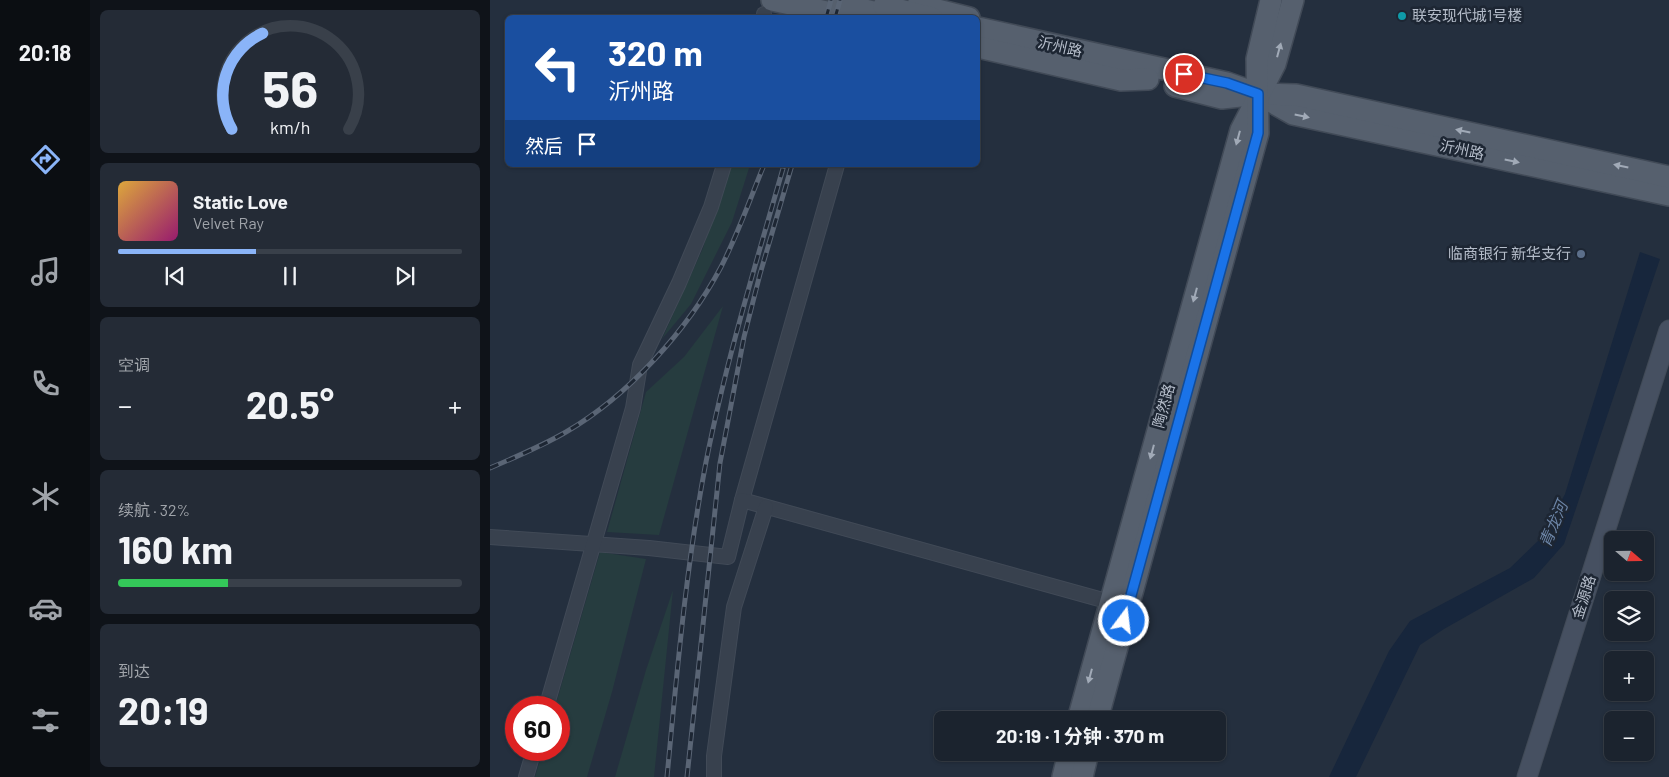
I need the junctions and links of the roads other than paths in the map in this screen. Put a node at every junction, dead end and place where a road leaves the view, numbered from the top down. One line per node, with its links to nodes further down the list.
1 (820, 0): 8 (main road)
2 (856, 0): 9 (main road)
3 (895, 0): 10 (main road)
4 (1271, 0): 16 (main road, 陶然路)
5 (1293, 0): 16 (main road, 陶然路, one-way to 5)
6 (767, 10): 7 (main road)
7 (821, 15)
8 (885, 15)
9 (919, 15)
10 (957, 15)
11 (980, 20): 15 (main road)
12 (980, 29): 15 (main road, 沂州路)
13 (980, 37): 15 (main road, 沂州路)
14 (980, 47): 15 (main road)
15 (1151, 73): 16 (main road, 沂州路)
16 (1258, 94): 19 (main road, 沂州路, one-way to 16); 20 (main road, 沂州路, one-way to 20); 24 (main road, 陶然路, one-way to 24); 27 (main road, 陶然路)
17 (723, 167): 26 (street)
18 (835, 167): 22 (street)
19 (1669, 177)
20 (1669, 195)
21 (1669, 330): 41 (street, 金源路)
22 (742, 500): 23 (street); 26 (street)
23 (766, 507): 28 (street); 38 (street)
24 (1135, 512): 27 (main road); 28 (main road, 陶然路)
25 (490, 537): 26 (street)
26 (594, 544): 31 (street)
27 (1138, 568): 30 (main road, 陶然路)
28 (1110, 602): 29 (main road, 陶然路)
29 (1100, 641): 30 (main road); 32 (main road, 陶然路, one-way to 32)
30 (1107, 683): 33 (main road, 陶然路)
31 (550, 696)
32 (1081, 711)
33 (1099, 711)
34 (531, 761): 37 (street)
35 (1067, 761): 39 (main road)
36 (1086, 761): 40 (main road)
37 (526, 777)
38 (714, 777)
39 (1063, 777)
40 (1082, 777)
41 (1526, 777)

